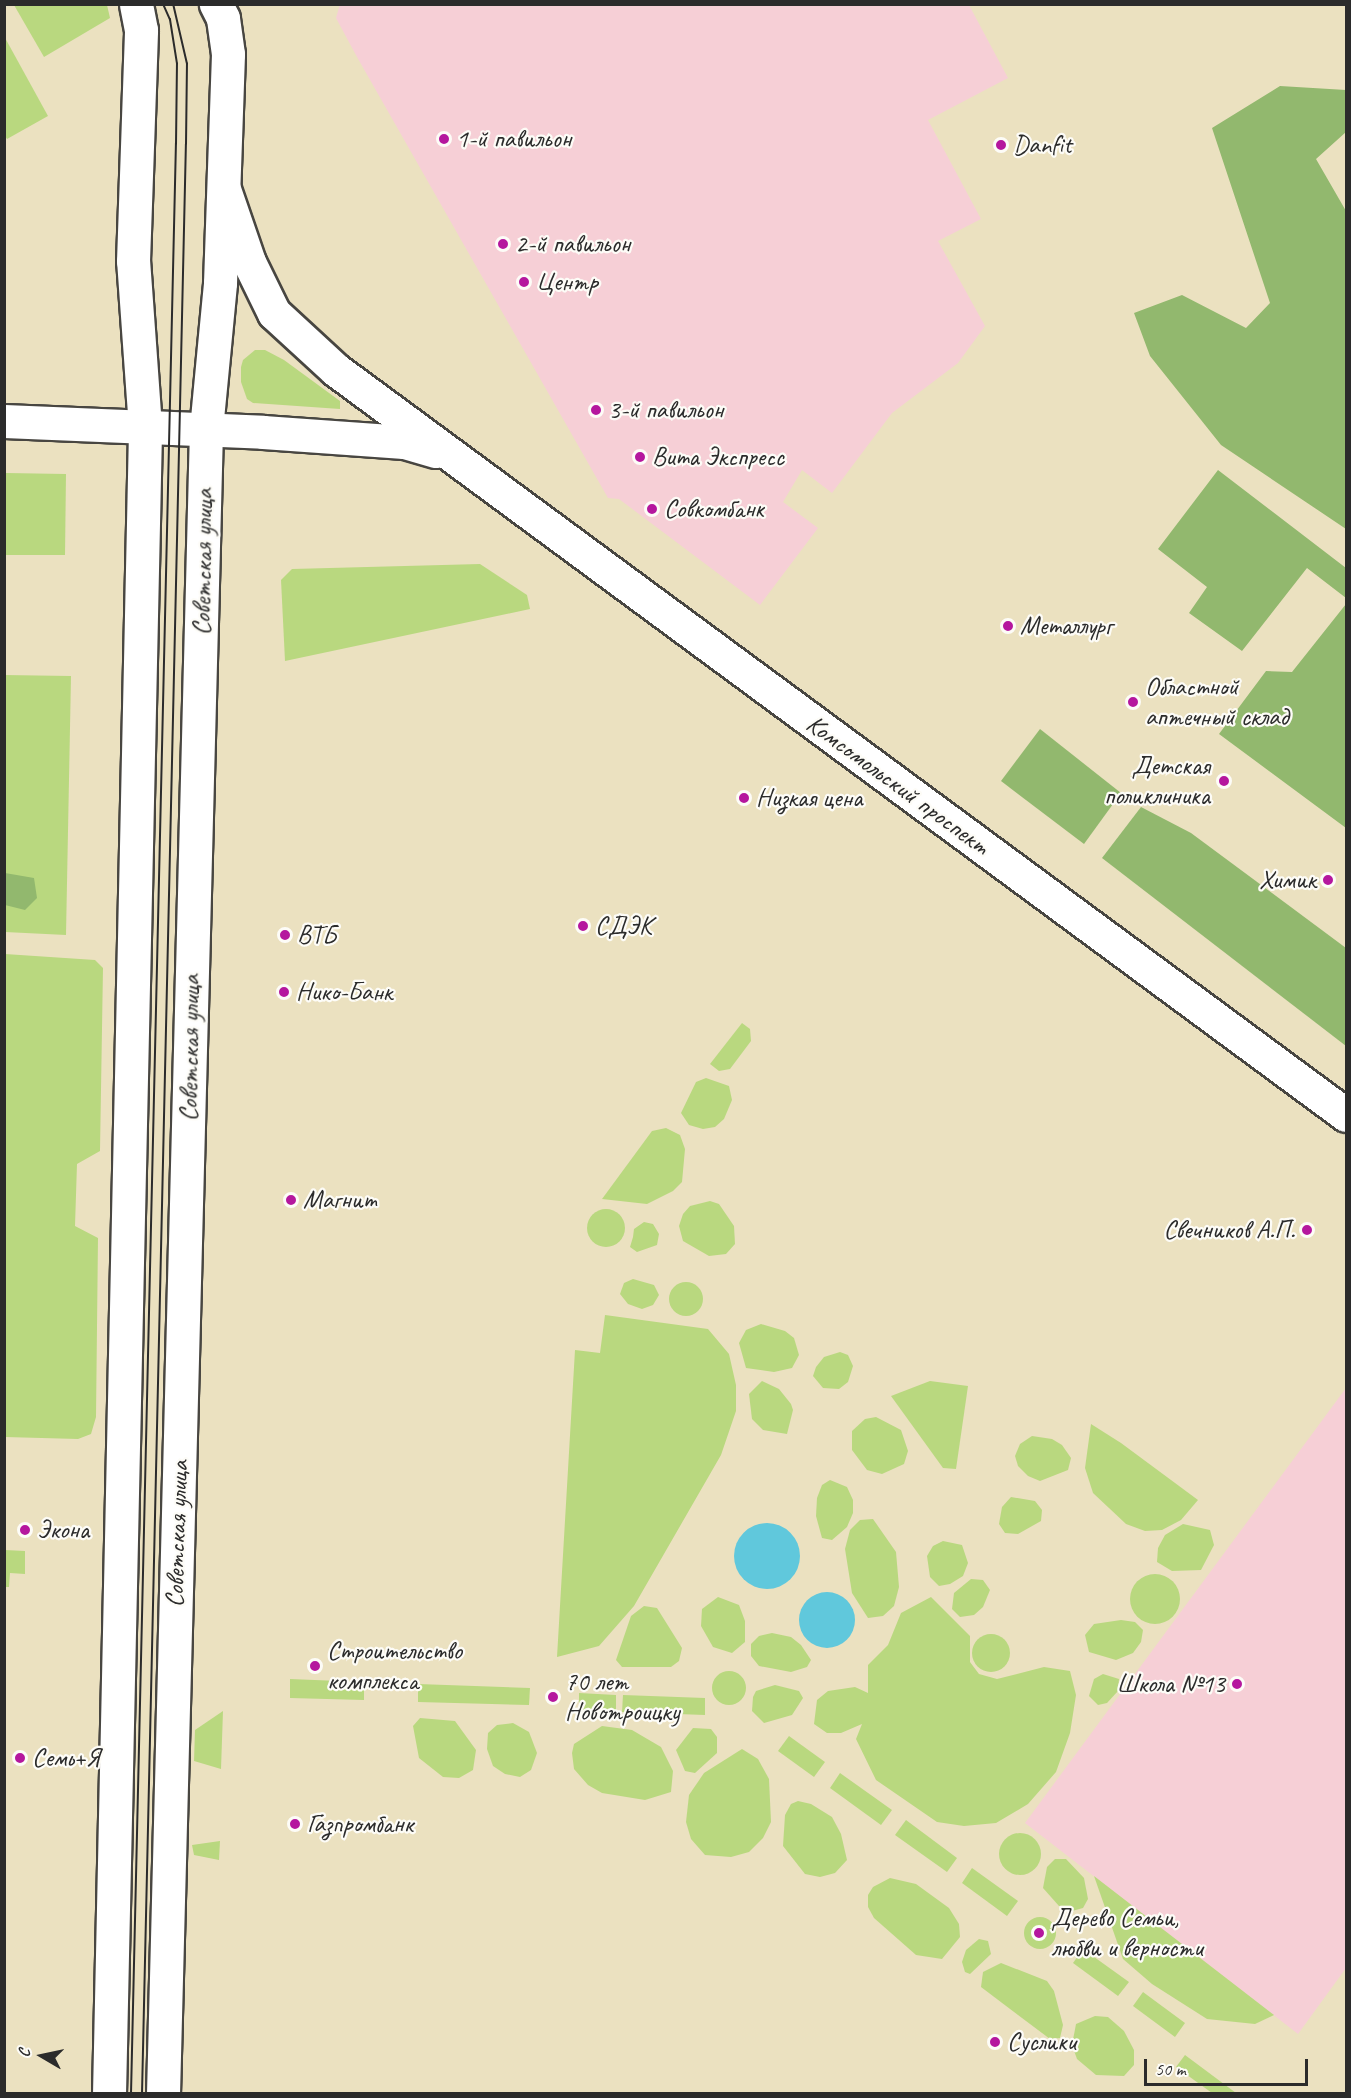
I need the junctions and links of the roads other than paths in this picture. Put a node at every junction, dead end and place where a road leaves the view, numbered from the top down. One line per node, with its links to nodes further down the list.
1 (136, 4): 5 (main road)
2 (216, 4): 3 (main road, Советская улица)
3 (223, 187): 6 (main road, Советская улица); 7 (main road, Комсомольский проспект)
4 (4, 421): 5 (main road, Комсомольский проспект)
5 (145, 427): 6 (main road, Комсомольский проспект); 9 (main road)
6 (206, 429): 7 (main road, Комсомольский проспект); 10 (main road, Советская улица)
7 (449, 455): 8 (main road, Комсомольский проспект)
8 (1347, 1115)
9 (109, 2094)
10 (163, 2094)

